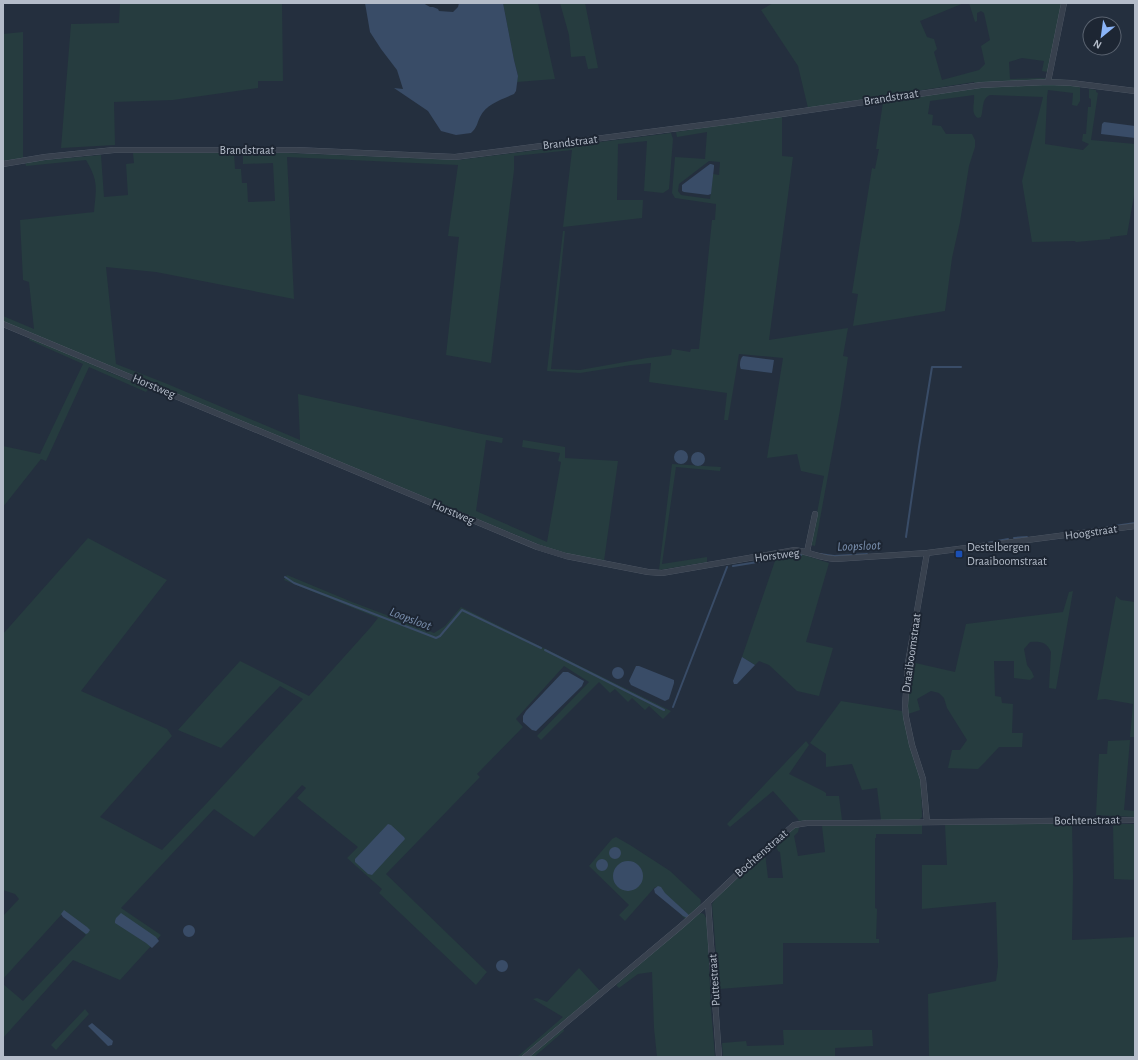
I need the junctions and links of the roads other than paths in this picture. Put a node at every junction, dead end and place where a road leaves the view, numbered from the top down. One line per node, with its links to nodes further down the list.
1 (1064, 3): 2 (street)
2 (1048, 82): 3 (street, Brandstraat); 4 (street, Brandstraat)
3 (1135, 91)
4 (3, 164)
5 (3, 324): 8 (street, Horstweg)
6 (814, 514): 8 (street)
7 (1135, 526): 9 (street, Hoogstraat)
8 (807, 552): 9 (street, Horstweg)
9 (927, 553): 11 (street, Draaiboomstraat)
10 (1135, 820): 11 (street, Bochtenstraat)
11 (927, 822): 12 (street, Bochtenstraat)
12 (708, 902): 13 (street, Bochtenstraat); 14 (street, Puttestraat)
13 (525, 1057)
14 (719, 1057)

